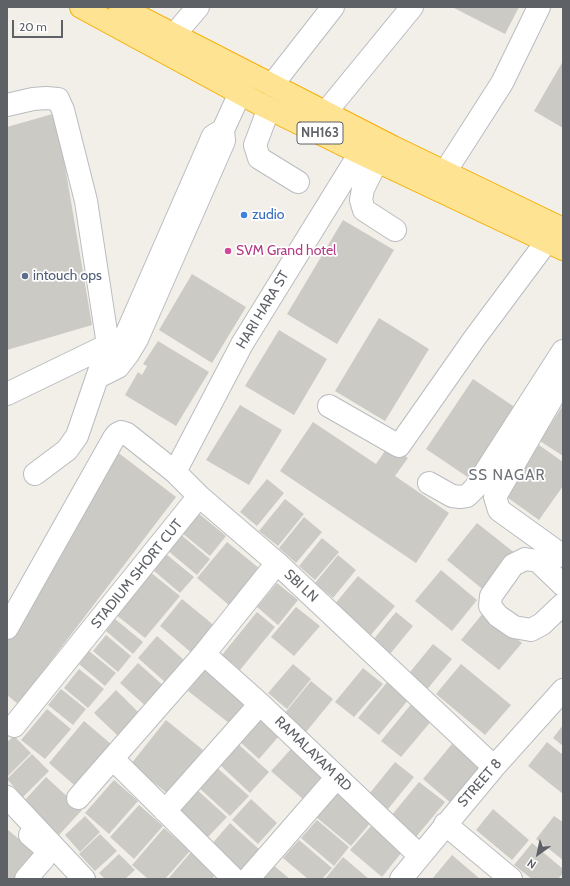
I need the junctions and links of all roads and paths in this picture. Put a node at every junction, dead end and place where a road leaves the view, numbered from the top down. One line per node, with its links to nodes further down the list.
1 (81, 7): 6 (highway, NH163)
2 (198, 7): 7 (street)
3 (333, 7): 8 (street)
4 (412, 7): 12 (street)
5 (539, 7): 14 (street)
6 (122, 15): 7 (highway, NH163); 9 (highway, NH163)
7 (174, 35): 8 (highway, NH163)
8 (272, 85): 12 (highway, NH163)
9 (240, 93): 11 (highway, NH163); 19 (street)
10 (7, 105): 19 (street)
11 (269, 108): 13 (highway, NH163); 15 (street)
12 (326, 112): 14 (highway, NH163)
13 (368, 157): 16 (street); 17 (highway, NH163); 23 (street, HARI HARA ST)
14 (445, 172): 17 (highway, NH163)
15 (298, 182)
16 (396, 230)
17 (558, 240): 22 (street)
18 (563, 351): 25 (street)
19 (103, 360): 21 (street); 24 (street)
20 (563, 379): 27 (street)
21 (7, 394)
22 (329, 406)
23 (176, 472): 26 (street); 31 (street)
24 (36, 474)
25 (429, 483)
26 (199, 496): 28 (street); 35 (street, STADIUM SHORT CUT)
27 (563, 556)
28 (277, 564): 32 (street, SBI LN); 37 (street, SBI LN)
29 (563, 585): 30 (street)
30 (563, 604)
31 (7, 628)
32 (204, 654): 34 (street, RAMALAYAM RD); 36 (street, SBI LN)
33 (563, 690): 37 (street, STREET 8)
34 (260, 704): 38 (street, RAMALAYAM RD); 41 (street)
35 (12, 724)
36 (114, 759): 40 (street, SBI LN); 41 (street)
37 (494, 766): 43 (street, STREET 8)
38 (337, 777): 45 (street, RAMALAYAM RD); 50 (street)
39 (7, 797): 44 (street)
40 (78, 798)
41 (165, 811): 49 (street)
42 (7, 815): 46 (street)
43 (445, 824): 45 (street, STREET 8); 52 (street)
44 (61, 855): 47 (street); 48 (street)
45 (420, 856): 51 (street, STREET 8)
46 (26, 879)
47 (40, 879)
48 (84, 879)
49 (234, 879)
50 (248, 879)
51 (401, 879)
52 (511, 879)

